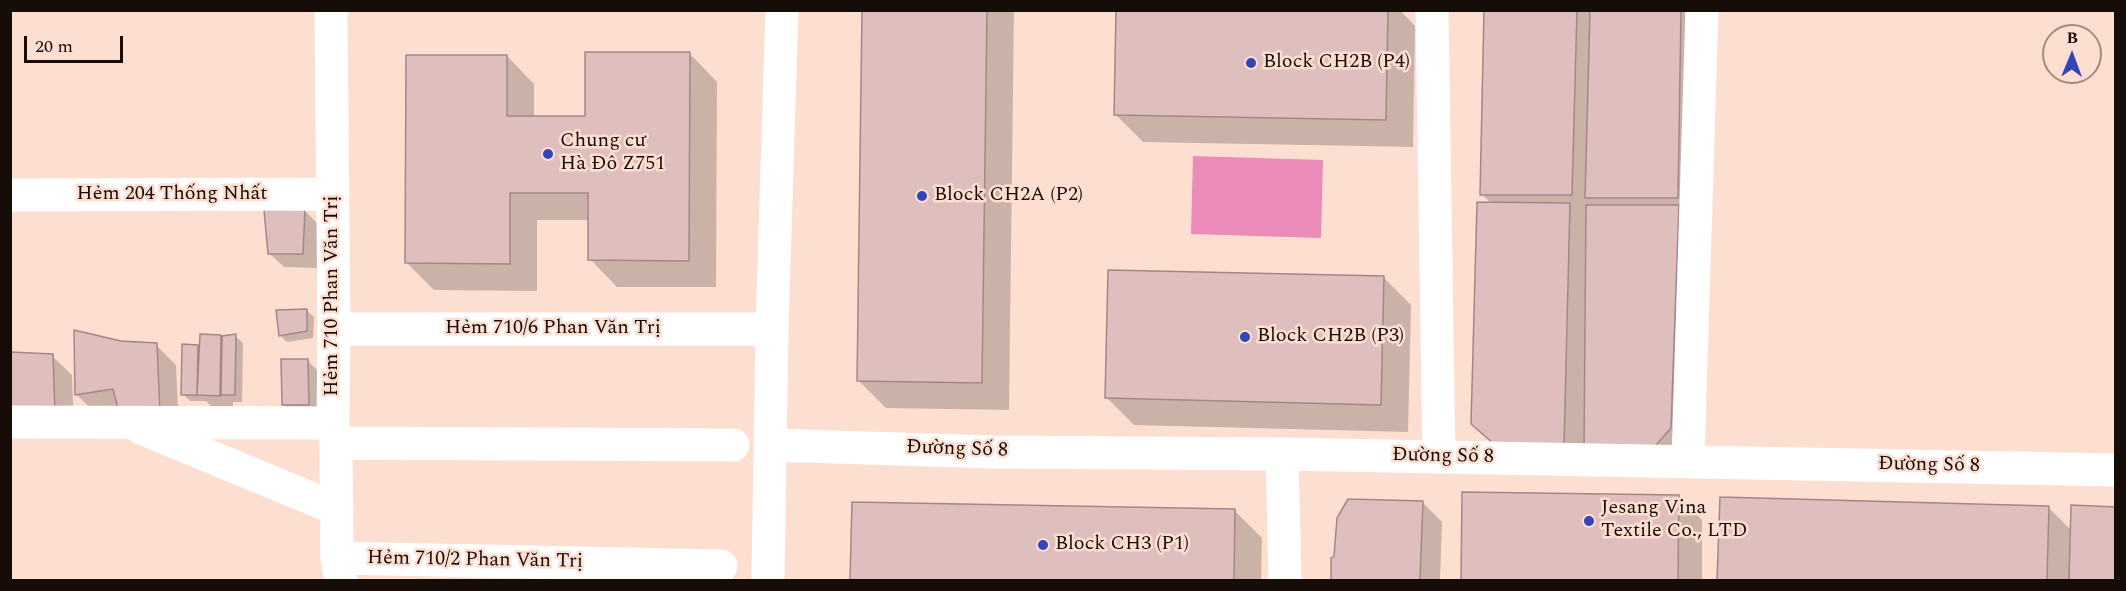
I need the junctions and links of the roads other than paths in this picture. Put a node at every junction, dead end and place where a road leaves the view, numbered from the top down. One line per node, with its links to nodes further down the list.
1 (330, 10): 6 (street, Hẻm 710 Phan Văn Trị)
2 (782, 10): 8 (street)
3 (1432, 10): 15 (street)
4 (1702, 10): 16 (street)
5 (10, 195): 6 (street, Hẻm 204 Thống Nhất)
6 (333, 195): 7 (street, Hẻm 710 Phan Văn Trị)
7 (334, 329): 8 (street, Hẻm 710/6 Phan Văn Trị); 11 (street, Hẻm 710 Phan Văn Trị)
8 (772, 329): 13 (street)
9 (10, 422): 10 (street)
10 (126, 422): 11 (street); 18 (street)
11 (334, 433): 12 (street); 18 (street, Hẻm 710 Phan Văn Trị)
12 (733, 445)
13 (771, 445): 14 (street, Đường Số 8); 21 (street)
14 (1282, 454): 15 (street, Đường Số 8); 22 (street)
15 (1439, 457): 16 (street, Đường Số 8)
16 (1688, 461): 17 (street, Đường Số 8)
17 (2115, 470)
18 (337, 509): 20 (street, Hẻm 710 Phan Văn Trị)
19 (722, 566): 20 (street, Hẻm 710/2 Phan Văn Trị)
20 (339, 569)
21 (768, 580)
22 (1285, 580)

